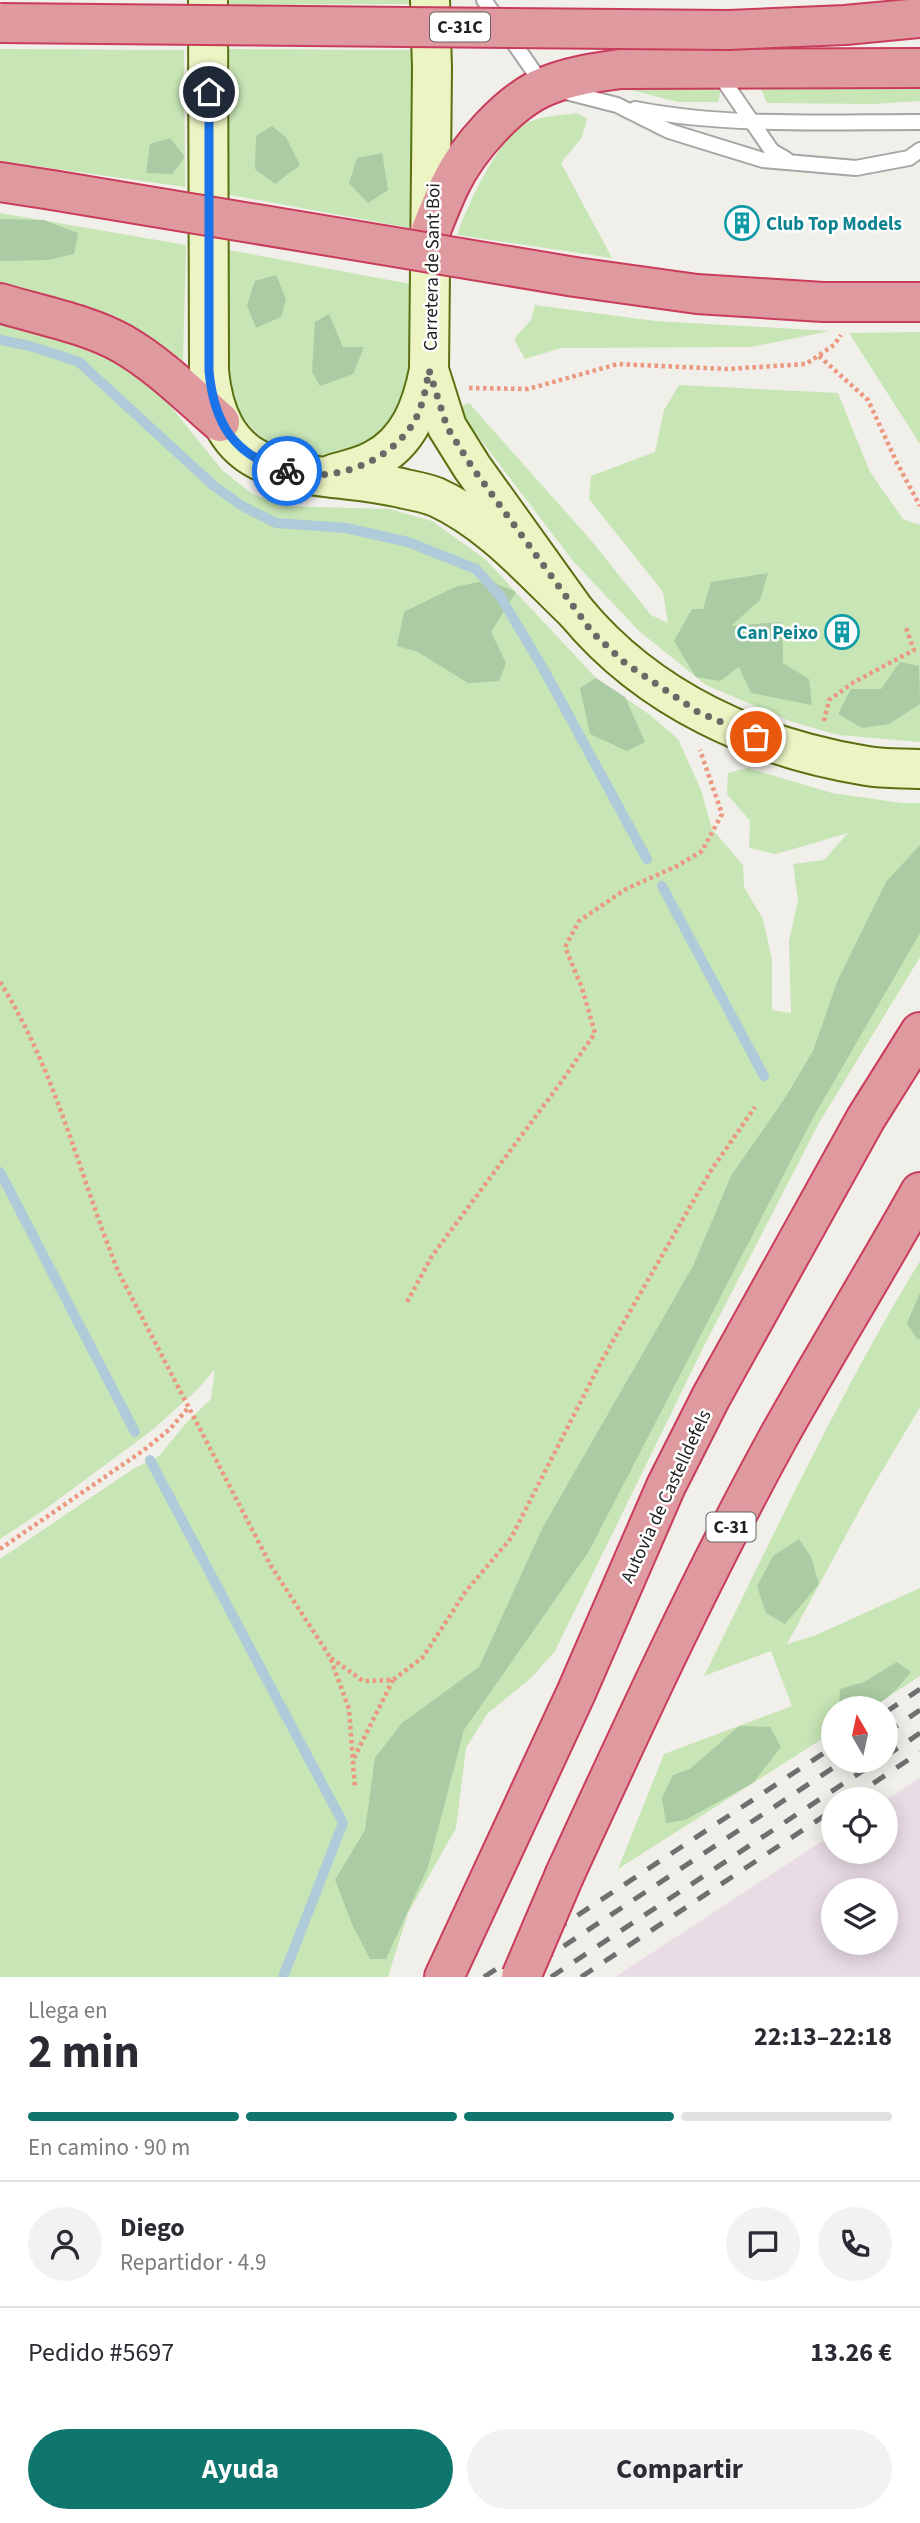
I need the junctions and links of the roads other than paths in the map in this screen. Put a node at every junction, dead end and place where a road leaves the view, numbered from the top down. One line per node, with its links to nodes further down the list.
1 (208, 0): 19 (street, Carretera de Sant Boi)
2 (430, 0): 15 (street, Carretera de Sant Boi)
3 (484, 0): 8 (lane)
4 (920, 18): 5 (highway, C-31C, bridge)
5 (0, 23)
6 (714, 68): 7 (highway); 8 (highway); 10 (lane)
7 (920, 68)
8 (544, 86): 9 (lane); 15 (highway)
9 (617, 105): 10 (lane); 13 (lane)
10 (753, 121): 11 (lane); 13 (lane)
11 (920, 122)
12 (920, 150): 13 (lane)
13 (792, 162)
14 (0, 182): 16 (highway, bridge)
15 (431, 230): 18 (street, Carretera de Sant Boi)
16 (920, 302)
17 (0, 303): 19 (highway)
18 (431, 377): 20 (street, Carretera de Sant Boi); 21 (street)
19 (220, 422): 20 (street, Carretera de Sant Boi)
20 (324, 476): 21 (street)
21 (576, 612): 22 (street)
22 (920, 769)
23 (920, 1032): 25 (highway, Autovia de Castelldefels)
24 (920, 1192): 26 (highway, C-31, bridge)
25 (444, 1977)
26 (521, 1977)

